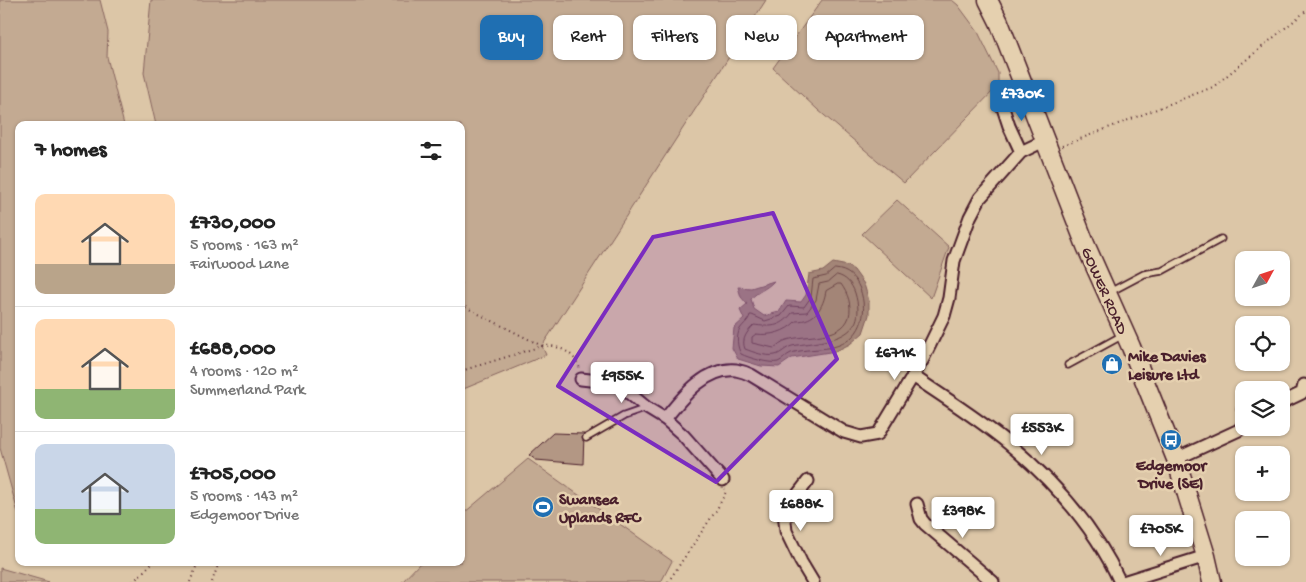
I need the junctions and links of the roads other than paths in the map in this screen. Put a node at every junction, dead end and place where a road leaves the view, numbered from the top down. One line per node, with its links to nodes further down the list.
1 (988, 0): 3 (main road, GOWER ROAD)
2 (1001, 102): 4 (street)
3 (1047, 146): 4 (street); 6 (main road, GOWER ROAD)
4 (1022, 152): 9 (street)
5 (1221, 239): 6 (lane)
6 (1107, 294): 7 (main road, GOWER ROAD)
7 (1125, 334): 8 (lane); 17 (main road, GOWER ROAD)
8 (1068, 365)
9 (913, 376): 14 (street); 24 (street)
10 (582, 379): 13 (street)
11 (1304, 385): 12 (street)
12 (1290, 399)
13 (647, 408): 14 (street); 16 (lane)
14 (665, 419): 18 (street)
15 (1235, 432): 17 (street)
16 (586, 438)
17 (1176, 459): 21 (main road, GOWER ROAD)
18 (722, 480)
19 (808, 481): 22 (street)
20 (917, 504): 23 (street)
21 (1206, 556): 24 (street); 25 (main road, GOWER ROAD)
22 (813, 582)
23 (993, 582)
24 (1125, 582)
25 (1212, 582)

